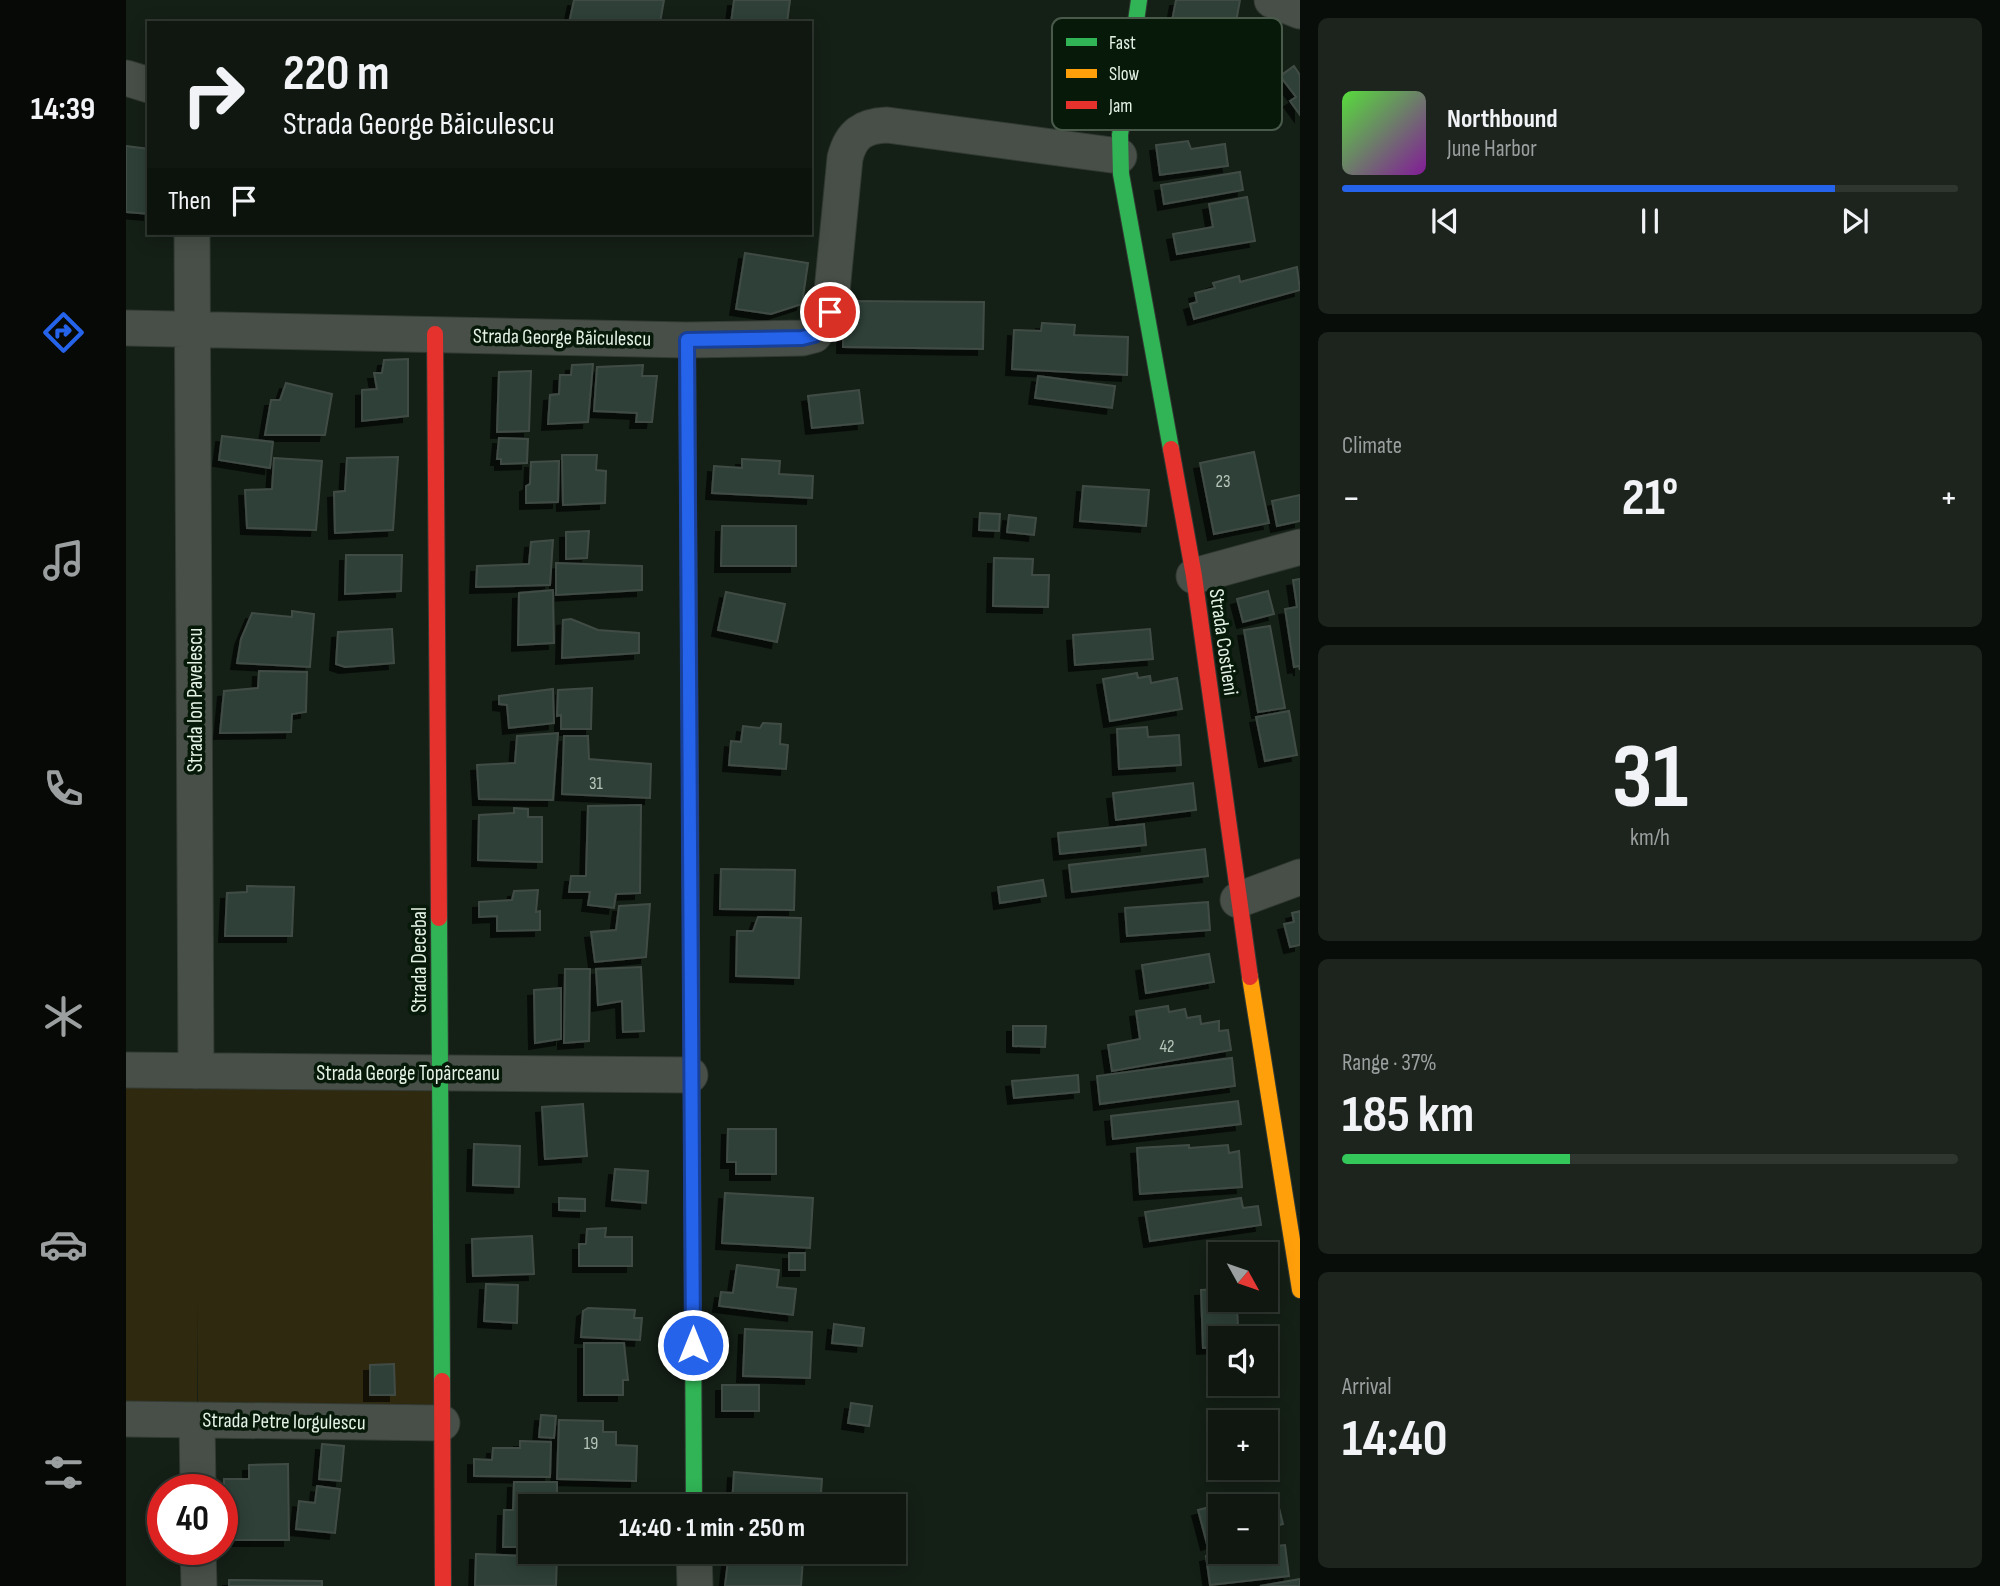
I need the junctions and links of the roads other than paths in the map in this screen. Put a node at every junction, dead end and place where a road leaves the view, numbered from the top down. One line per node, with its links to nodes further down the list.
1 (1139, 0): 4 (street, Strada Costieni)
2 (1272, 0): 3 (street)
3 (1300, 11)
4 (1137, 18)
5 (126, 78): 6 (street)
6 (147, 84)
7 (1122, 130): 8 (street, Strada Costieni)
8 (1119, 156): 13 (street, Strada George Băiculescu); 15 (street, Strada Costieni)
9 (192, 235): 11 (street, Strada Ion Pavelescu)
10 (126, 328): 11 (street, Strada George Băiculescu)
11 (193, 329): 12 (street, Strada George Băiculescu); 19 (street, Strada Ion Pavelescu)
12 (435, 334): 13 (street, Strada George Băiculescu); 20 (street, Strada Decebal)
13 (687, 340): 21 (street)
14 (1300, 547): 15 (street)
15 (1194, 576): 17 (street, Strada Costieni)
16 (1300, 877): 17 (street)
17 (1238, 900): 22 (street, Strada Costieni)
18 (126, 1070): 19 (street, Strada George Topârceanu)
19 (196, 1071): 20 (street, Strada George Topârceanu)
20 (441, 1074): 21 (street, Strada George Topârceanu); 26 (street, Strada Decebal)
21 (690, 1074): 28 (street)
22 (1292, 1174): 23 (street, Strada Costieni)
23 (1300, 1290)
24 (126, 1419): 25 (street, Strada Petre Iorgulescu)
25 (197, 1420): 26 (street, Strada Petre Iorgulescu); 27 (street)
26 (442, 1423): 32 (street, Strada Decebal)
27 (198, 1474)
28 (694, 1494)
29 (694, 1564): 33 (street)
30 (198, 1565): 31 (street)
31 (199, 1586)
32 (443, 1586)
33 (695, 1586)

